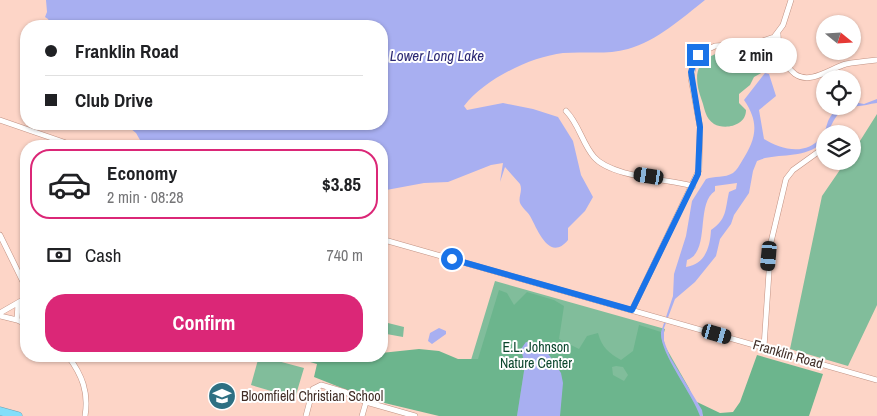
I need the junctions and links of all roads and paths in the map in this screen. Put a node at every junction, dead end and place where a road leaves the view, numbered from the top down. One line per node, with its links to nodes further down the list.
1 (791, 0): 2 (street)
2 (778, 34): 3 (street); 4 (street)
3 (763, 42): 4 (street); 12 (street)
4 (779, 52): 5 (street)
5 (877, 60)
6 (566, 111): 12 (street)
7 (0, 120): 8 (street)
8 (20, 127)
9 (29, 130): 10 (street)
10 (58, 140)
11 (816, 153): 21 (street)
12 (693, 186): 17 (street)
13 (0, 235): 15 (street)
14 (388, 241): 17 (street, Franklin Road)
15 (20, 276)
16 (18, 304): 18 (street); 19 (street)
17 (632, 310): 21 (street, Franklin Road)
18 (0, 314): 19 (street)
19 (17, 320): 20 (street)
20 (20, 321)
21 (764, 348): 23 (street, Franklin Road)
22 (71, 362): 27 (street)
23 (877, 380)
24 (366, 402): 28 (street); 29 (street); 30 (street)
25 (0, 411): 26 (highway)
26 (18, 416)
27 (86, 416)
28 (306, 416)
29 (362, 416)
30 (415, 416)

